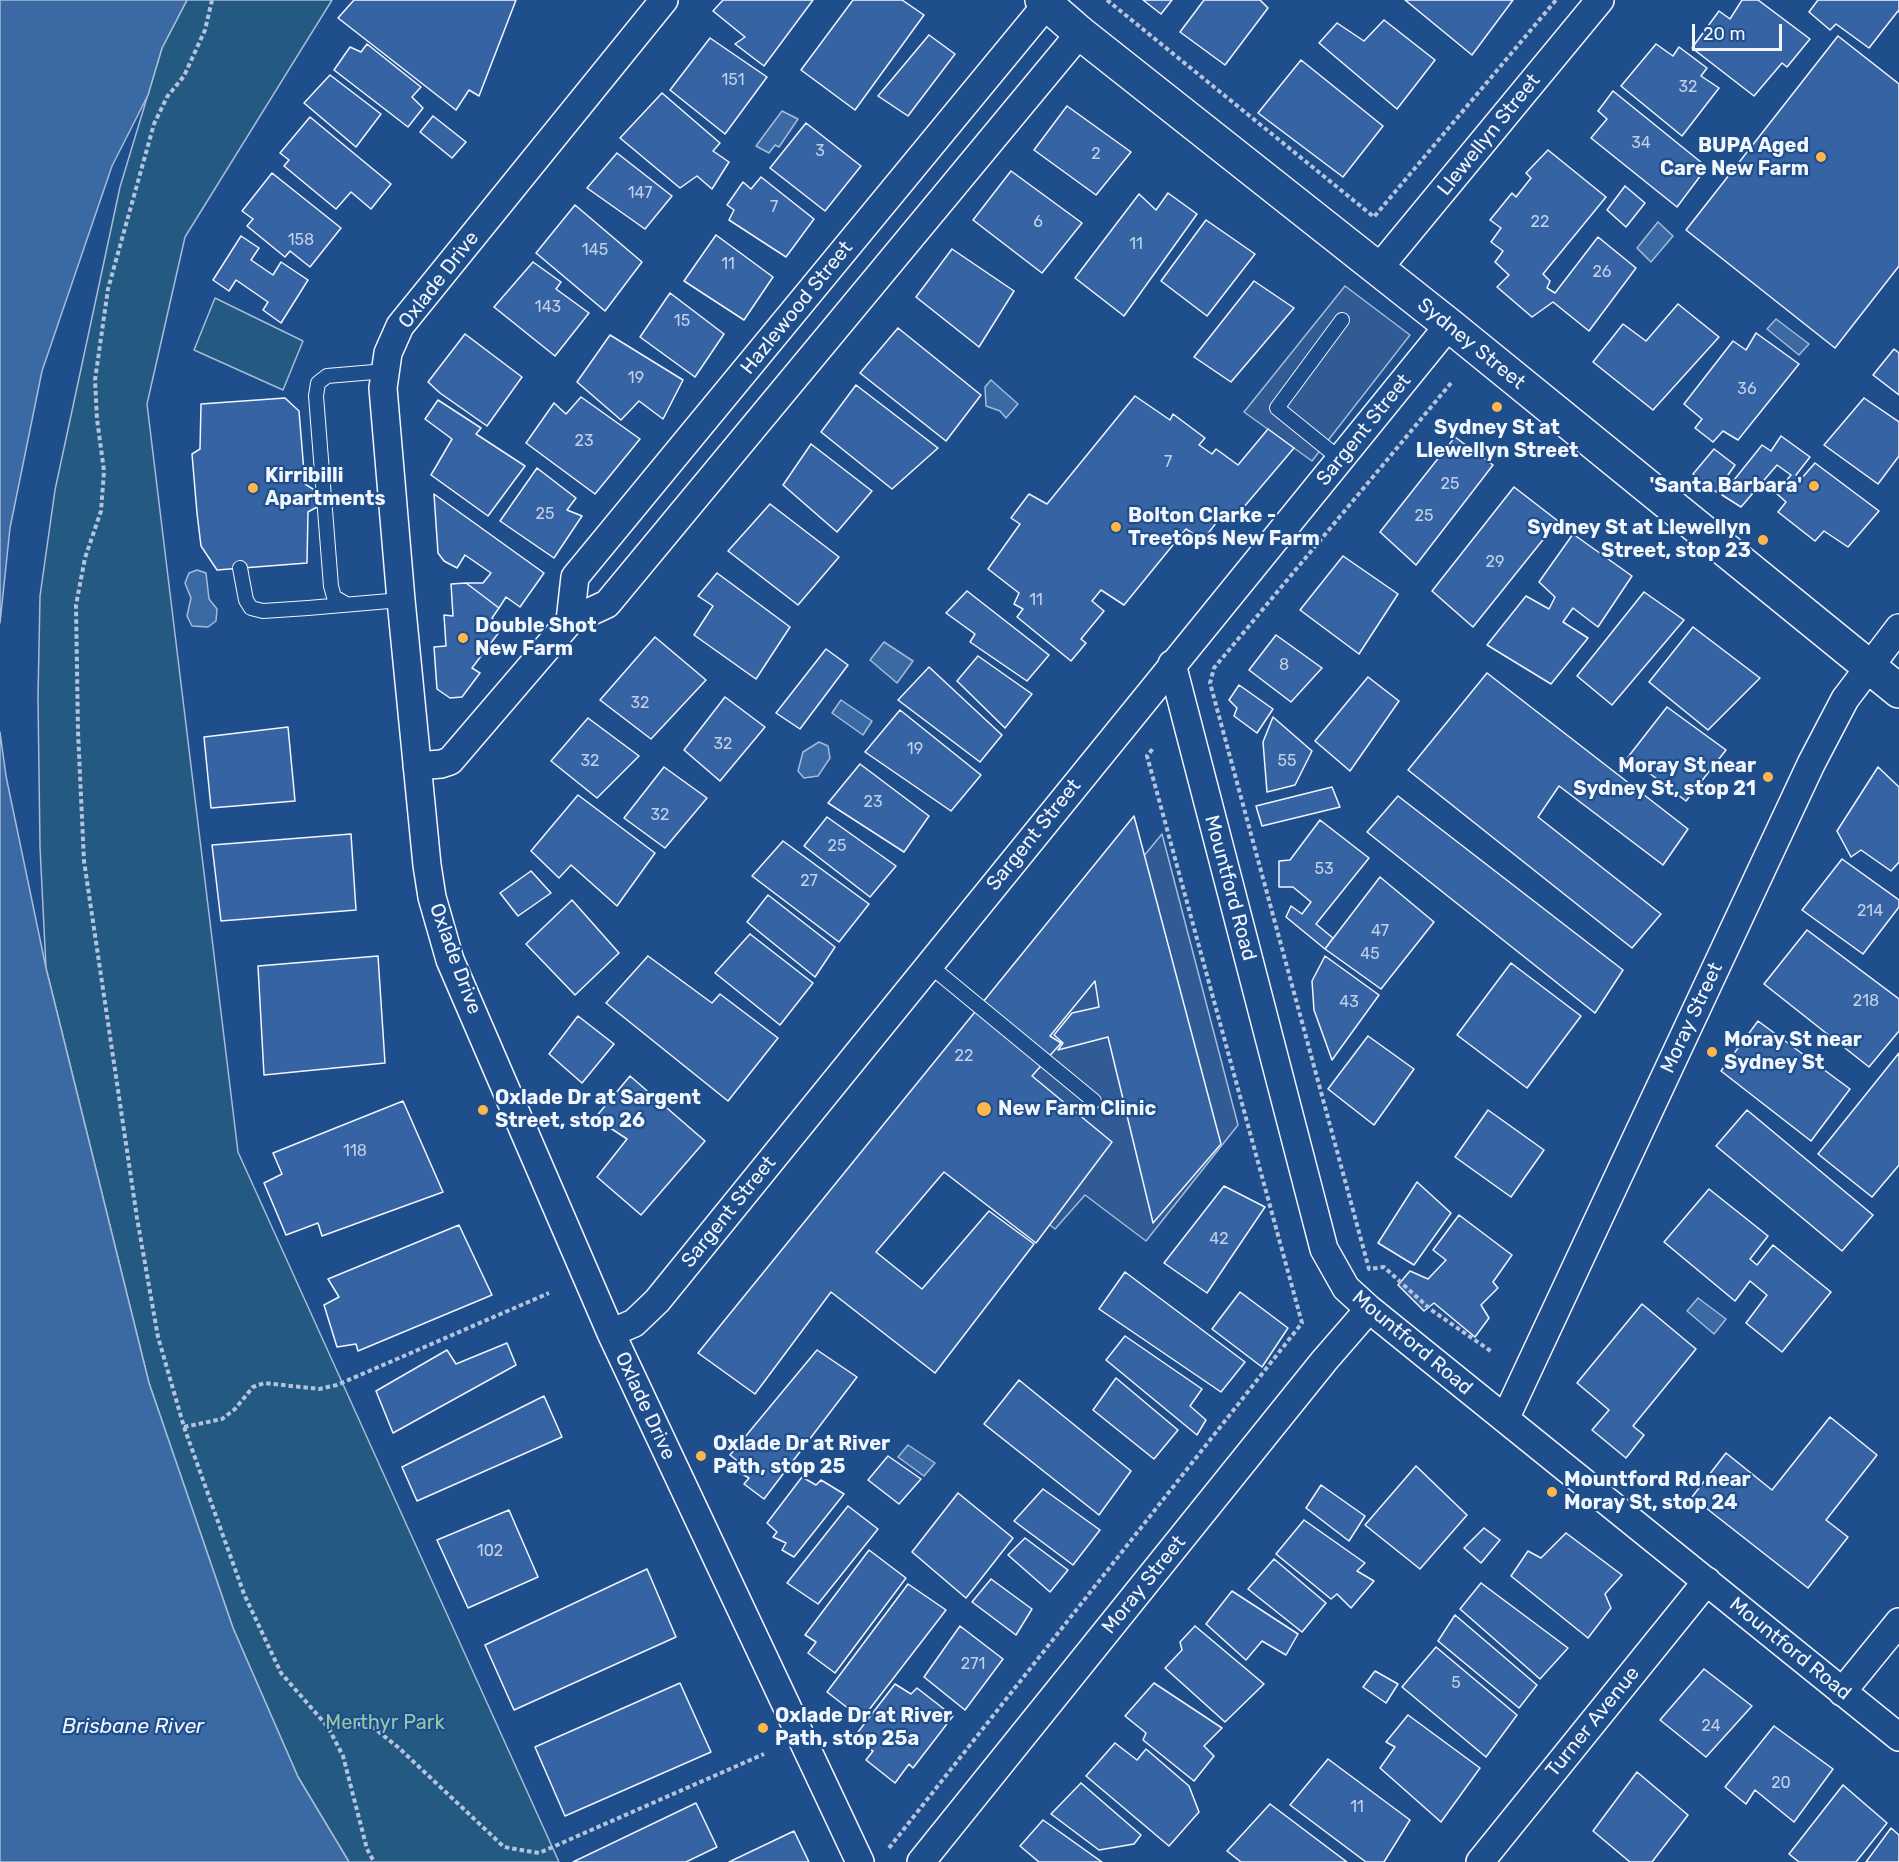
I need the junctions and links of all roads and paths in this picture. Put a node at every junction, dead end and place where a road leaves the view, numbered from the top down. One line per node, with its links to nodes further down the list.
1 (212, 0): 31 (path)
2 (664, 0): 11 (street, Oxlade Drive)
3 (1107, 0): 4 (path)
4 (1556, 0)
5 (1600, 0): 8 (street, Llewellyn Street)
6 (1044, 2): 7 (street, Sydney Street); 17 (street, Hazlewood Street)
7 (1080, 33): 8 (street, Sydney Street); 17 (street)
8 (1378, 269): 10 (street, Sydney Street)
9 (1342, 320): 13 (lane)
10 (1449, 325): 13 (street, Sargent Street); 20 (street, Sydney Street)
11 (386, 371): 15 (street, Oxlade Drive); 16 (lane)
12 (1451, 383): 29 (path)
13 (1340, 459): 19 (street, Sargent Street)
14 (240, 568): 16 (lane)
15 (401, 600): 16 (lane); 23 (street, Oxlade Drive)
16 (346, 604)
17 (570, 621): 23 (street)
18 (1899, 628): 20 (street, Moray Street)
19 (1172, 664): 24 (street, Sargent Street); 27 (street, Mountford Road)
20 (1868, 667): 21 (street, Sydney Street); 30 (street, Moray Street)
21 (1899, 691)
22 (1154, 747): 38 (path)
23 (417, 766): 28 (street, Oxlade Drive)
24 (929, 965): 25 (lane); 28 (street, Sargent Street)
25 (1094, 1101)
26 (549, 1293): 31 (path)
27 (1369, 1309): 30 (street, Mountford Road); 41 (street, Moray Street)
28 (612, 1333): 40 (street, Oxlade Drive)
29 (1492, 1352)
30 (1505, 1419): 32 (street, Mountford Road)
31 (184, 1427): 35 (path)
32 (1707, 1581): 34 (street, Mountford Road); 42 (street, Turner Avenue)
33 (1899, 1622): 34 (street)
34 (1842, 1692): 36 (street, Mountford Road)
35 (328, 1727): 37 (path); 39 (path)
36 (1899, 1737)
37 (764, 1755)
38 (889, 1848)
39 (374, 1862)
40 (860, 1862)
41 (921, 1862)
42 (1480, 1862)

